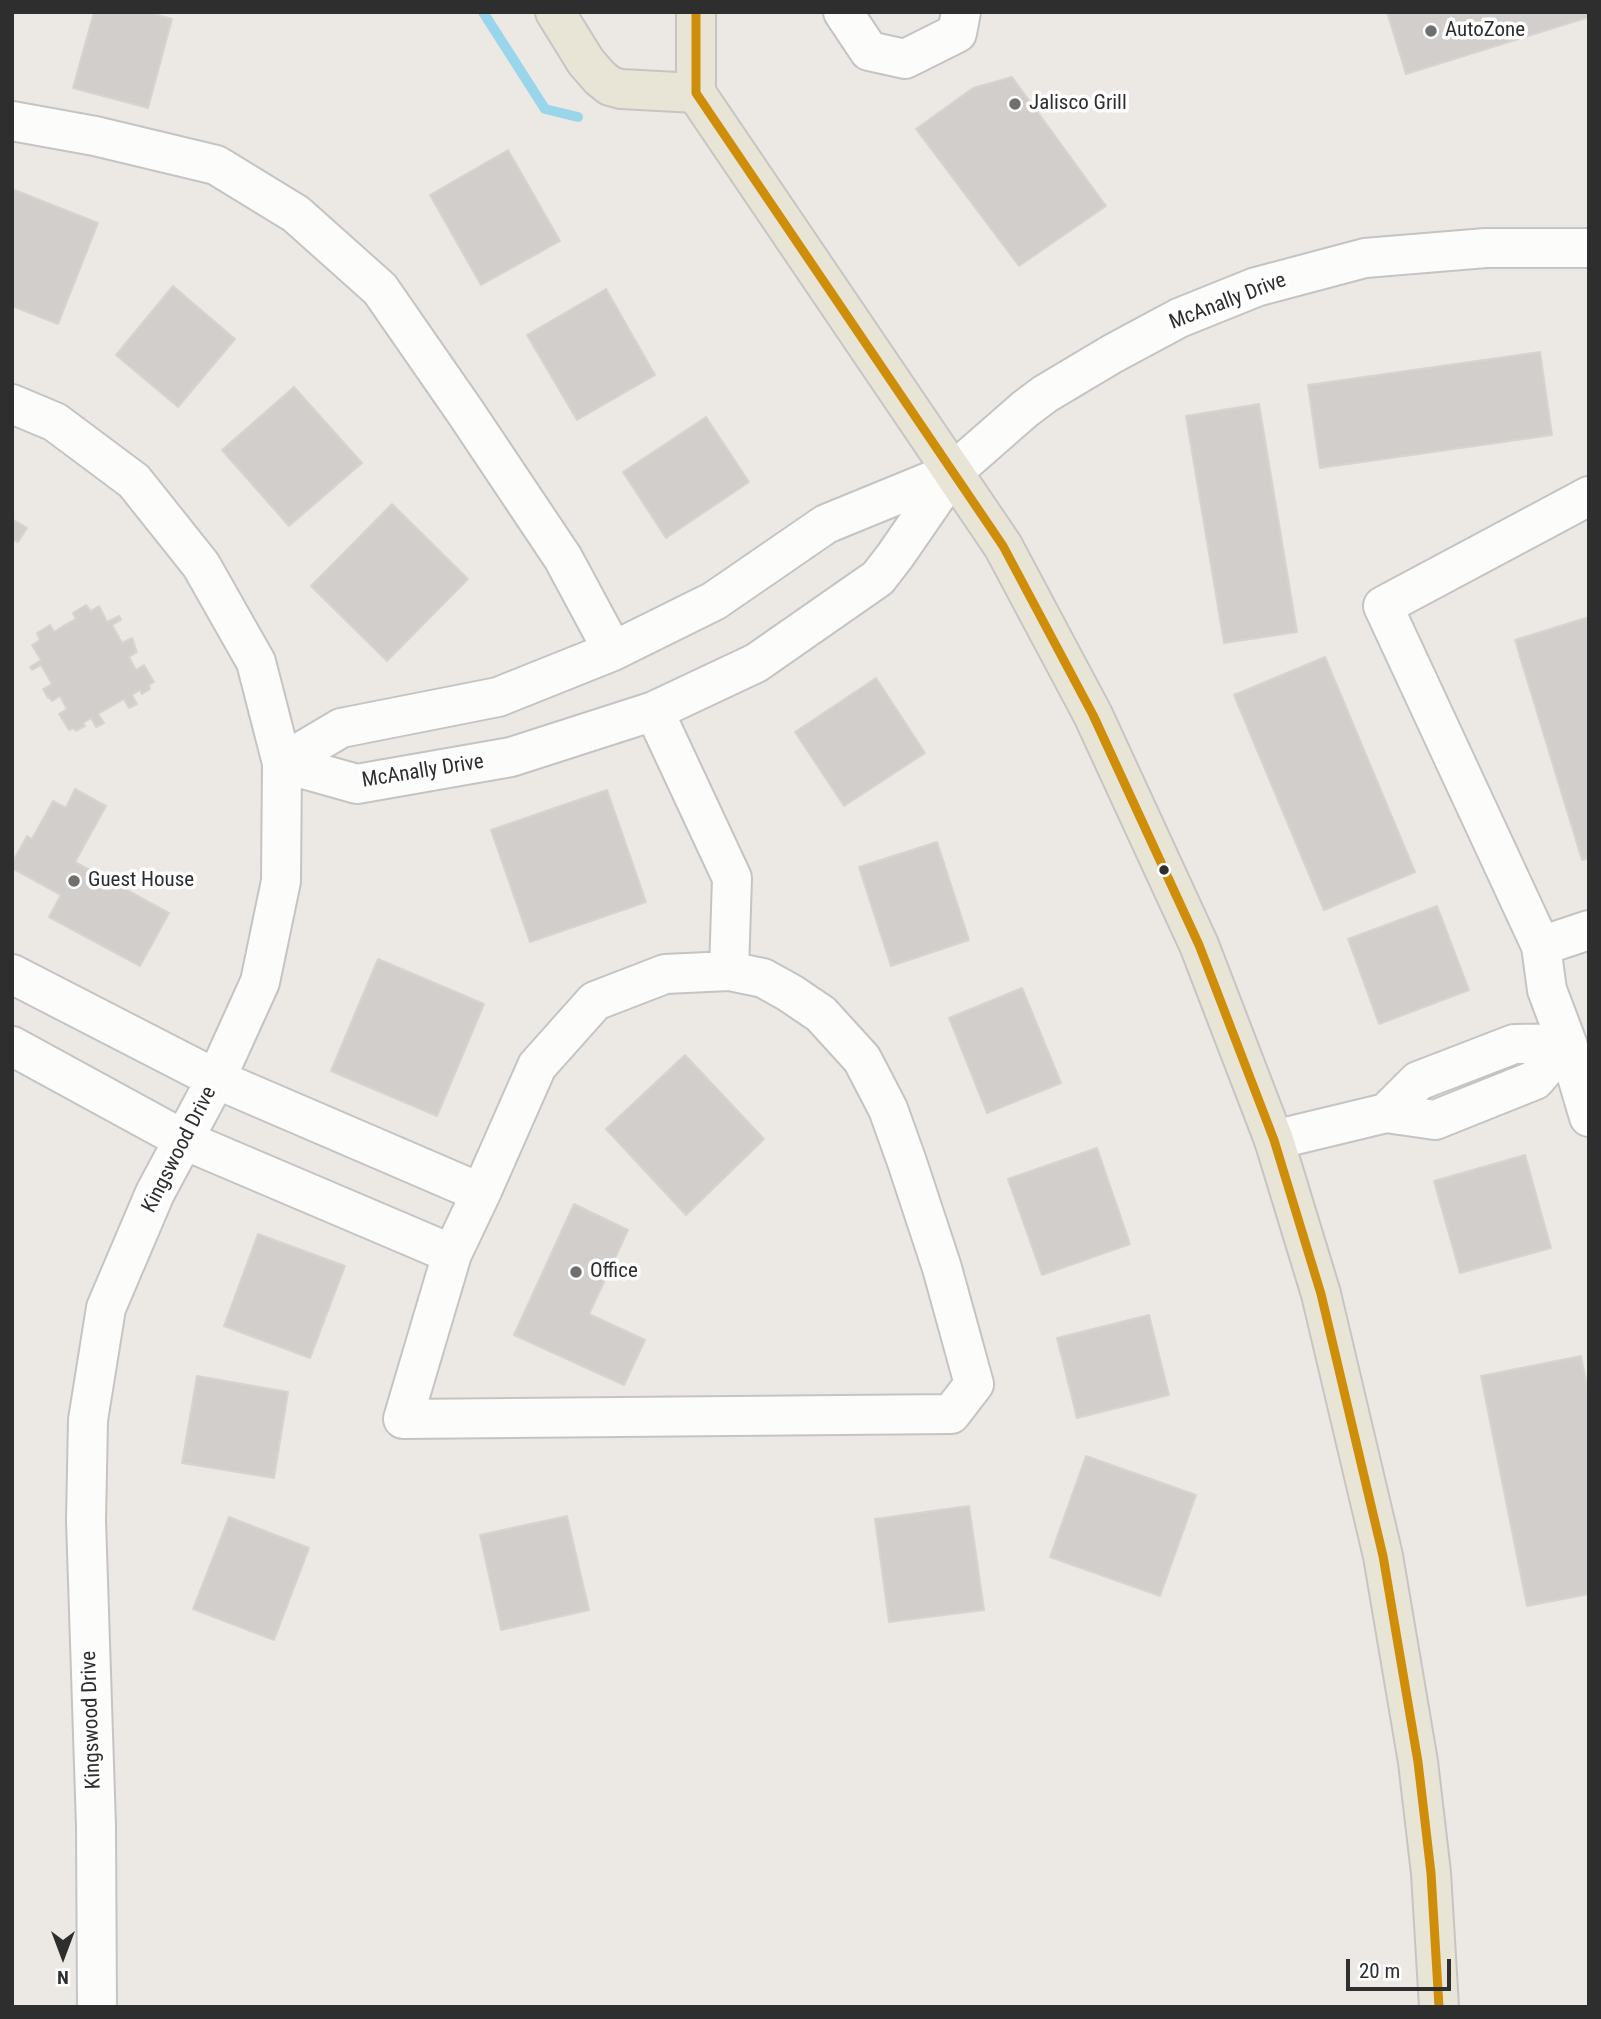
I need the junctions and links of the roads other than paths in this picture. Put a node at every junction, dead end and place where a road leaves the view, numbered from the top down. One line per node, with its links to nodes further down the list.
1 (555, 12): 5 (main road)
2 (696, 12): 5 (main road)
3 (843, 12): 4 (street)
4 (961, 12)
5 (696, 93): 9 (main road)
6 (12, 121): 11 (street)
7 (1589, 248): 9 (street, McAnally Drive)
8 (12, 404): 13 (street, Kingswood Drive)
9 (953, 472): 11 (street, McAnally Drive); 12 (street, McAnally Drive); 23 (main road)
10 (1589, 496): 15 (street)
11 (613, 651): 13 (street, McAnally Drive)
12 (654, 711): 13 (street, McAnally Drive); 16 (street)
13 (282, 763): 20 (street, Kingswood Drive)
14 (1589, 930): 15 (street)
15 (1541, 946): 18 (street)
16 (729, 971): 24 (street); 25 (street)
17 (12, 974): 20 (street)
18 (1567, 1043): 21 (street); 23 (street)
19 (12, 1046): 22 (street)
20 (216, 1079): 22 (street, Kingswood Drive); 24 (street)
21 (1589, 1117)
22 (184, 1140): 25 (street); 26 (street, Kingswood Drive)
23 (1274, 1140): 27 (main road)
24 (481, 1193): 25 (street)
25 (452, 1254)
26 (97, 2007)
27 (1439, 2007)

